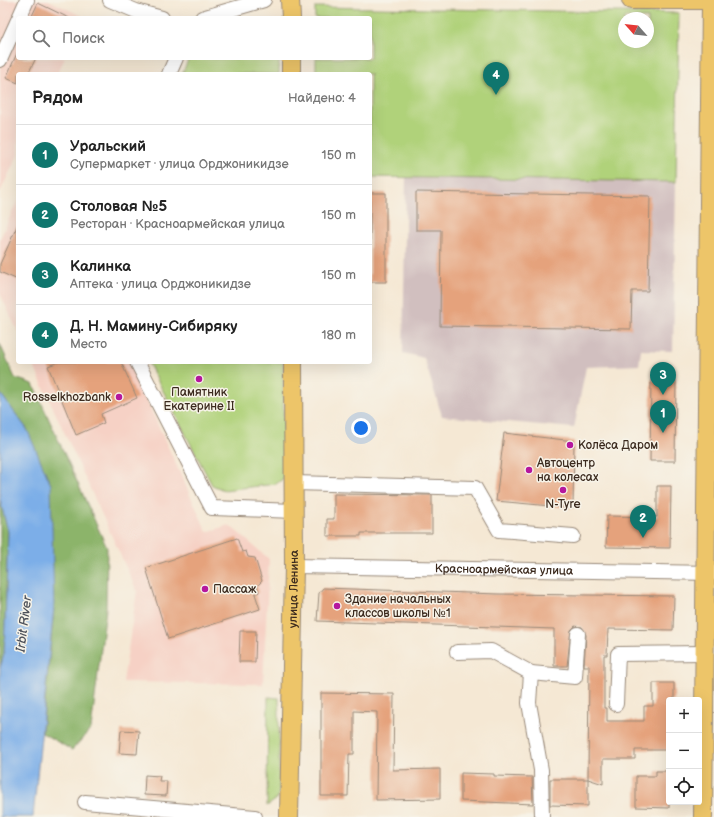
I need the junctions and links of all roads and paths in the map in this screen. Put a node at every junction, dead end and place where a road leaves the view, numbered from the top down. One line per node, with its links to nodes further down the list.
1 (27, 0): 8 (street)
2 (110, 0): 9 (street)
3 (264, 0): 10 (street)
4 (290, 0): 11 (main road)
5 (631, 0): 6 (main road)
6 (711, 0): 7 (main road); 18 (main road)
7 (714, 0)
8 (19, 16)
9 (155, 16)
10 (209, 16)
11 (291, 16)
12 (16, 24): 13 (street)
13 (0, 60)
14 (175, 60): 16 (street)
15 (291, 60): 17 (main road)
16 (170, 72)
17 (291, 72)
18 (711, 292): 25 (main road)
19 (138, 364): 22 (street)
20 (293, 364): 21 (main road, улица Ленина)
21 (294, 483): 22 (main road, улица Ленина); 23 (street)
22 (294, 511): 24 (main road, улица Ленина)
23 (573, 536)
24 (294, 566): 25 (street, Красноармейская улица); 33 (main road, улица Ленина)
25 (710, 573): 28 (main road)
26 (578, 634): 29 (street)
27 (457, 652): 29 (street)
28 (704, 653): 30 (street); 35 (main road)
29 (531, 672): 34 (street)
30 (616, 704)
31 (85, 802): 32 (street)
32 (254, 817)
33 (289, 817)
34 (542, 817)
35 (703, 817)

